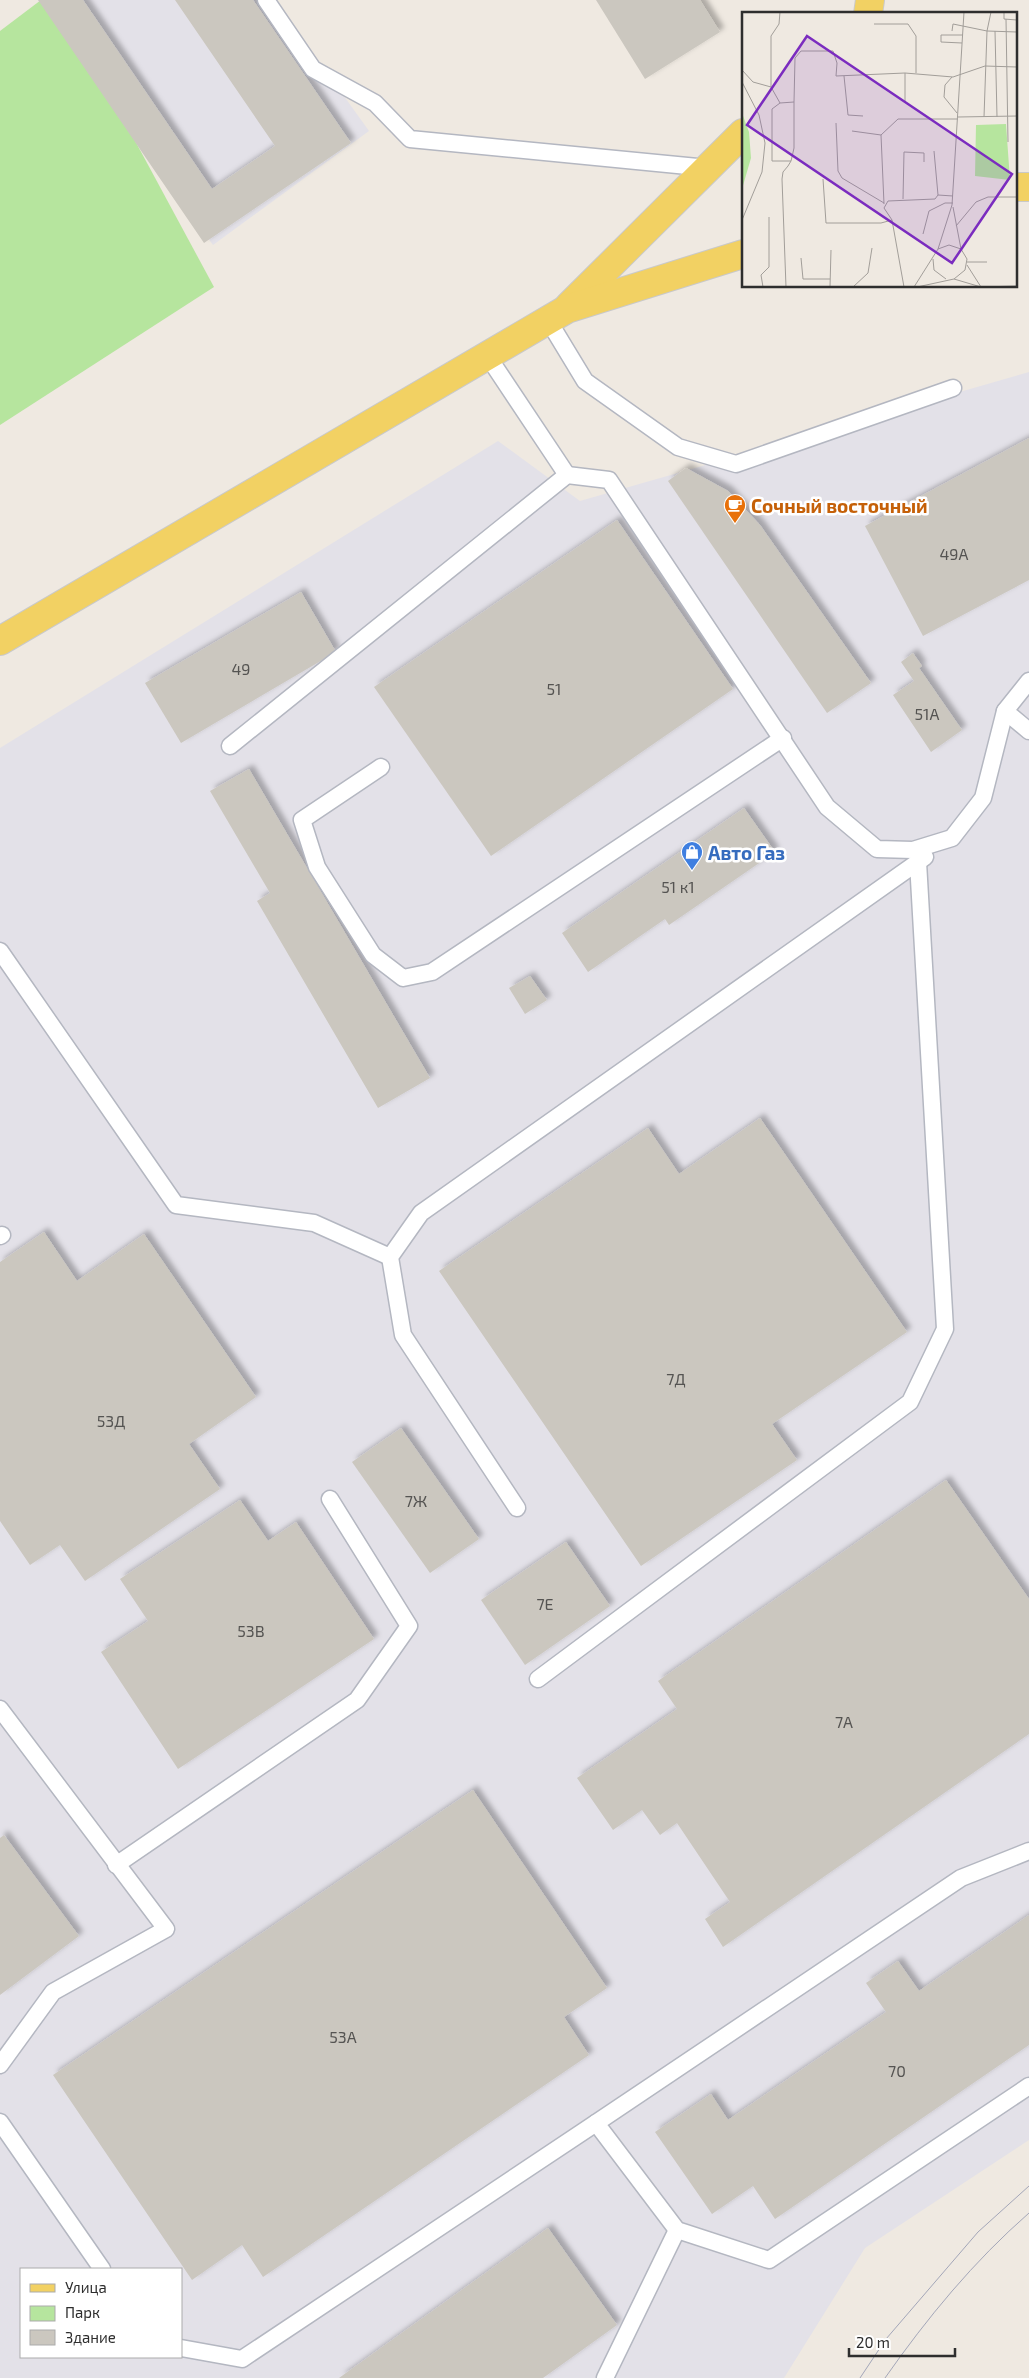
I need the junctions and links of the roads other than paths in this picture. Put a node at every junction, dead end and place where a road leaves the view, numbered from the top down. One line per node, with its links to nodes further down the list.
1 (266, 0): 3 (lane)
2 (742, 134): 3 (main road)
3 (708, 168): 7 (main road)
4 (1016, 187): 5 (main road)
5 (1029, 187)
6 (742, 254): 7 (main road)
7 (557, 314): 8 (main road); 9 (lane)
8 (486, 355): 10 (lane); 11 (main road)
9 (953, 388)
10 (567, 475): 15 (lane); 16 (lane)
11 (0, 641)
12 (1029, 681): 13 (lane)
13 (1005, 711): 14 (lane); 18 (lane)
14 (1029, 731)
15 (783, 738): 17 (lane); 18 (lane)
16 (230, 746)
17 (381, 767)
18 (952, 838): 19 (lane)
19 (918, 862): 21 (lane); 24 (lane)
20 (0, 951): 21 (lane)
21 (390, 1257): 23 (lane)
22 (330, 1500): 27 (lane)
23 (517, 1508)
24 (538, 1679)
25 (0, 1709): 27 (lane)
26 (1029, 1851): 31 (lane)
27 (116, 1865): 28 (lane)
28 (0, 2066)
29 (1029, 2086): 32 (lane)
30 (0, 2122): 33 (lane)
31 (596, 2122): 32 (lane); 34 (lane)
32 (677, 2230): 35 (lane)
33 (101, 2268)
34 (182, 2348)
35 (605, 2378)

